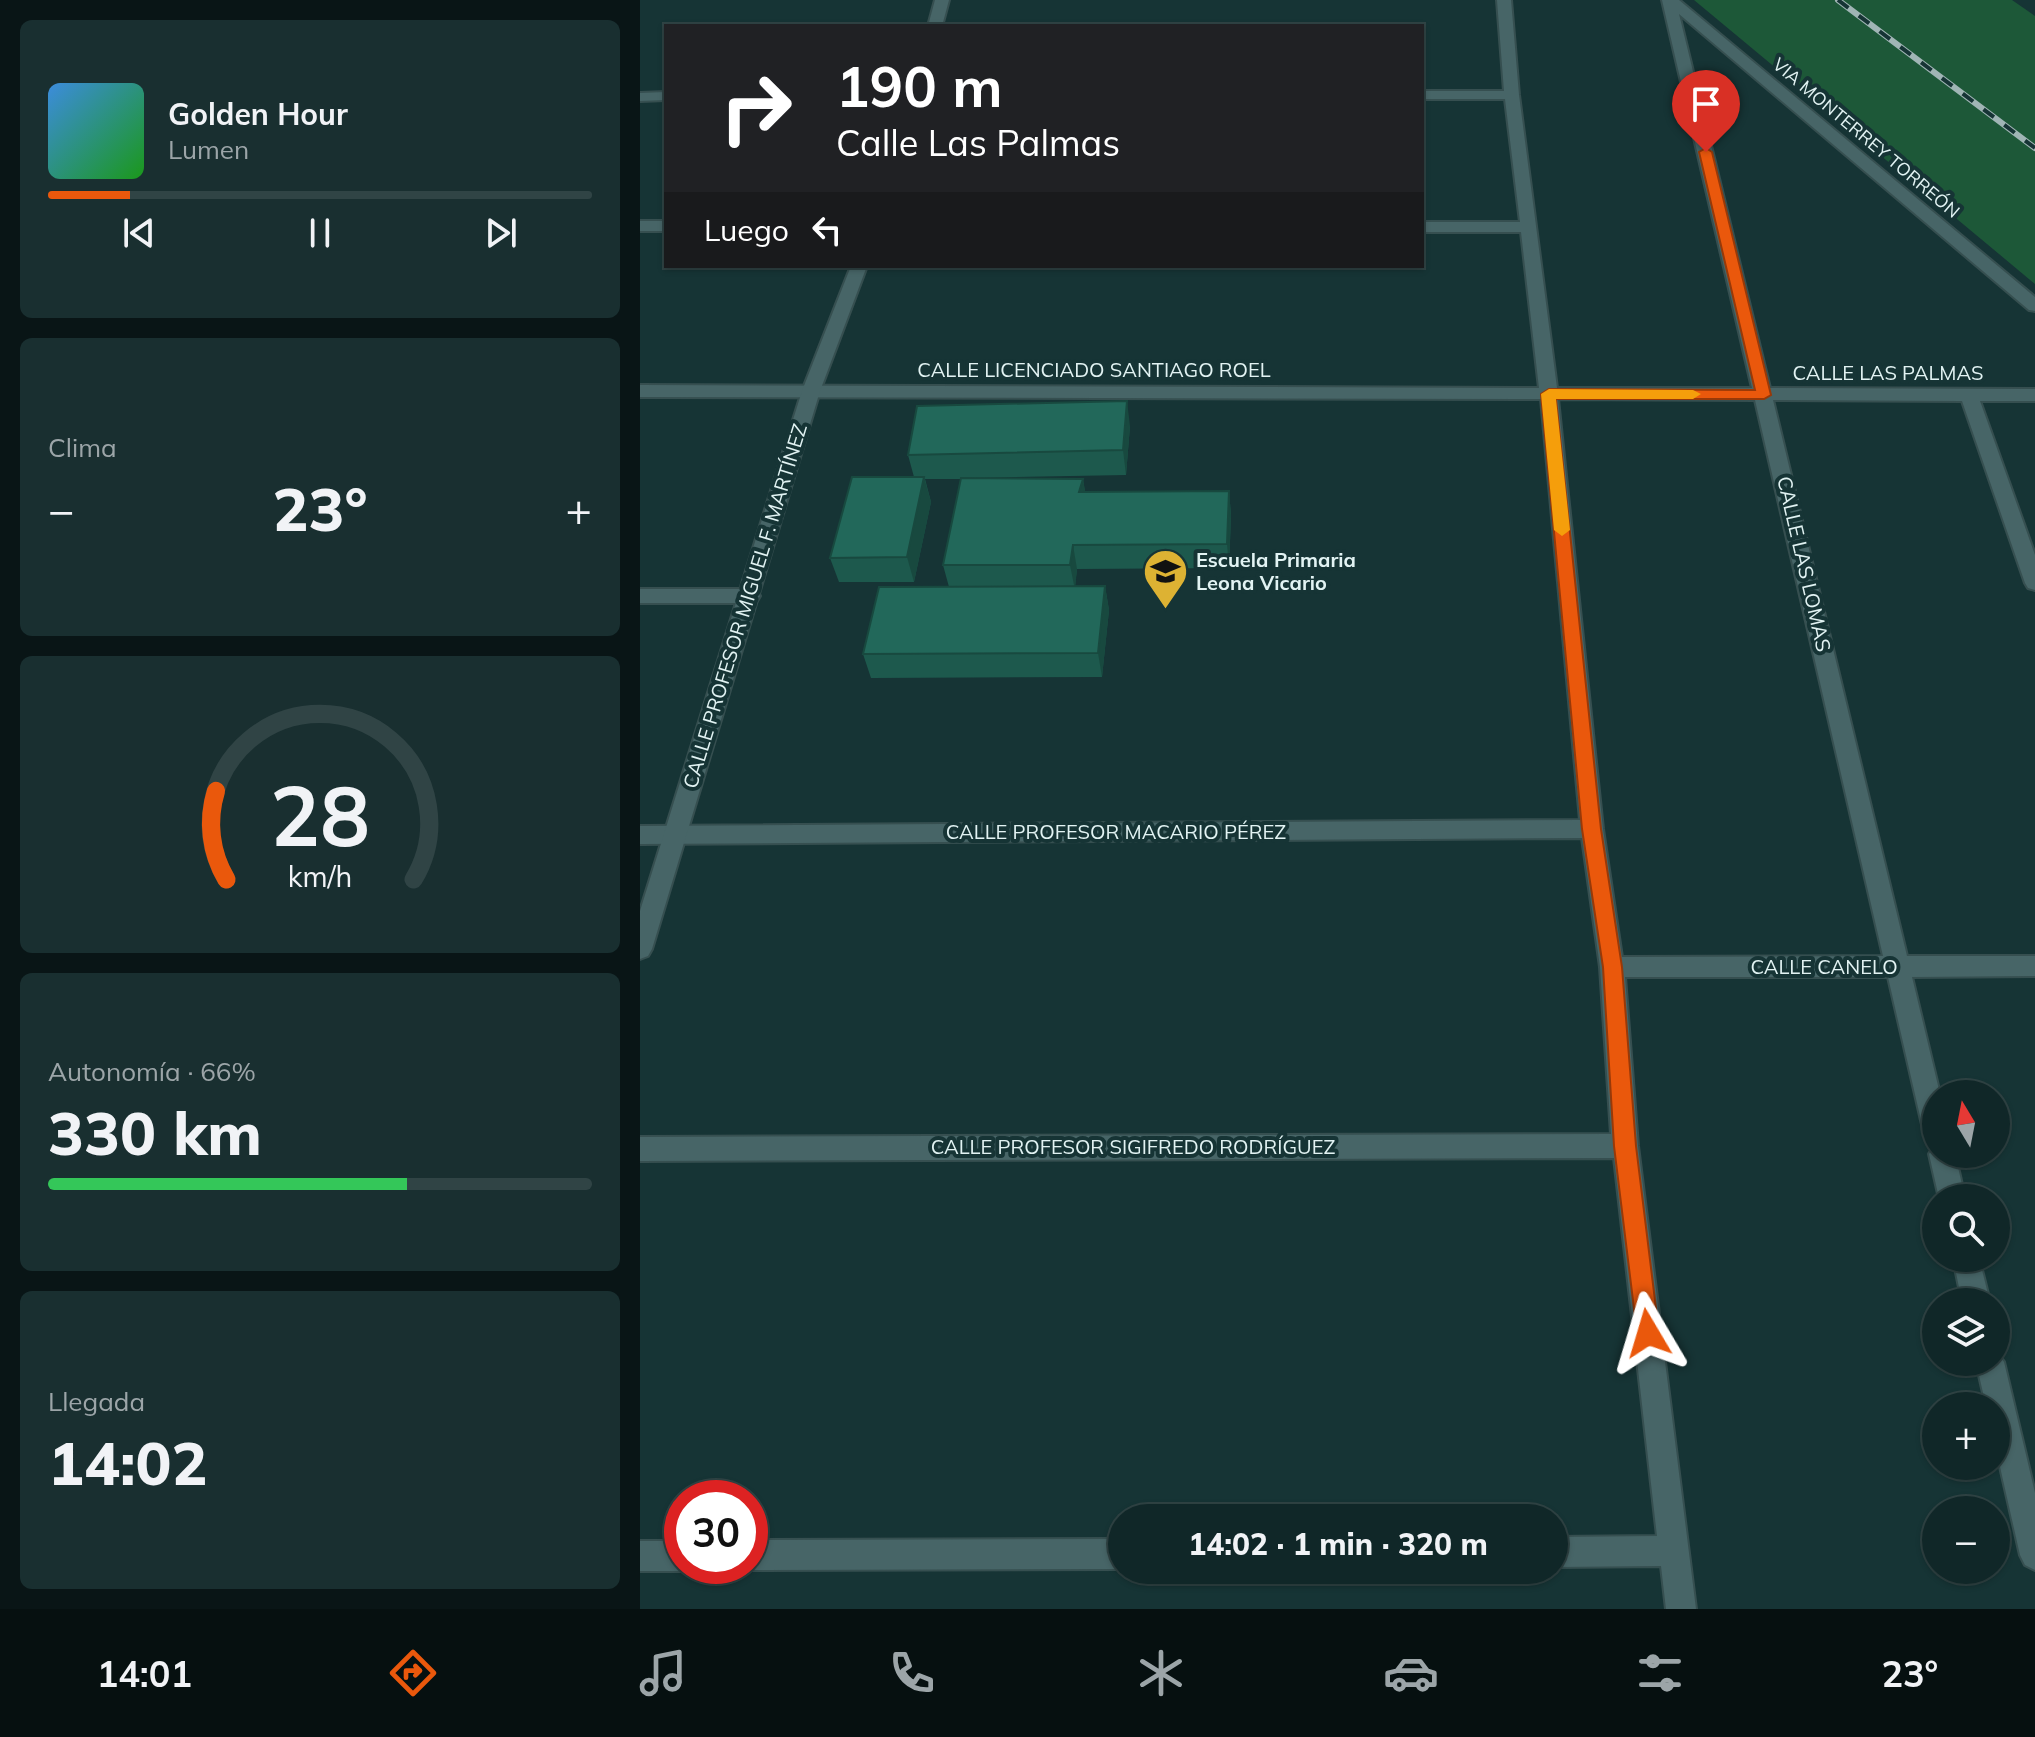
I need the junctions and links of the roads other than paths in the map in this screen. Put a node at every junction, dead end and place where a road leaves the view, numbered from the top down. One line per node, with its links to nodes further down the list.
1 (942, 0): 4 (street)
2 (1504, 0): 6 (street)
3 (1670, 0): 14 (street, VIA MONTERREY TORREÓN); 18 (street, CALLE LAS LOMAS)
4 (936, 24)
5 (1424, 95): 6 (street)
6 (1512, 95): 12 (street)
7 (664, 96): 8 (street)
8 (640, 97)
9 (640, 226): 10 (street)
10 (664, 226)
11 (1424, 227): 12 (street)
12 (1530, 227): 17 (street)
13 (858, 268): 16 (street, CALLE PROFESOR MIGUEL F. MARTÍNEZ)
14 (2035, 306)
15 (640, 391): 16 (street, CALLE LICENCIADO SANTIAGO ROEL)
16 (811, 391): 17 (street, CALLE LICENCIADO SANTIAGO ROEL); 23 (street, CALLE PROFESOR MIGUEL F. MARTÍNEZ)
17 (1549, 394): 18 (street, CALLE LAS PALMAS); 24 (street)
18 (1764, 395): 19 (street, CALLE LAS PALMAS); 28 (street, CALLE LAS LOMAS)
19 (1969, 395): 20 (street, CALLE LAS PALMAS); 21 (street)
20 (2035, 395)
21 (2035, 583)
22 (640, 596): 23 (street)
23 (750, 596): 26 (street, CALLE PROFESOR MIGUEL F. MARTÍNEZ)
24 (1592, 829): 26 (street, CALLE PROFESOR MACARIO PÉREZ); 30 (street)
25 (640, 835): 26 (street, CALLE PROFESOR MACARIO PÉREZ)
26 (675, 836): 27 (street, CALLE PROFESOR MIGUEL F. MARTÍNEZ)
27 (640, 949)
28 (1898, 966): 29 (street, CALLE CANELO); 30 (street, CALLE CANELO); 31 (street, CALLE LAS LOMAS)
29 (2035, 966)
30 (1612, 967): 32 (street)
31 (1925, 1080)
32 (1625, 1146): 33 (street, CALLE PROFESOR SIGIFREDO RODRÍGUEZ); 35 (street)
33 (640, 1149)
34 (1993, 1376): 39 (street)
35 (1675, 1551): 36 (street); 42 (street)
36 (1568, 1552)
37 (1108, 1554): 38 (street)
38 (768, 1555)
39 (2035, 1555)
40 (640, 1556): 41 (street)
41 (664, 1556)
42 (1681, 1609)

